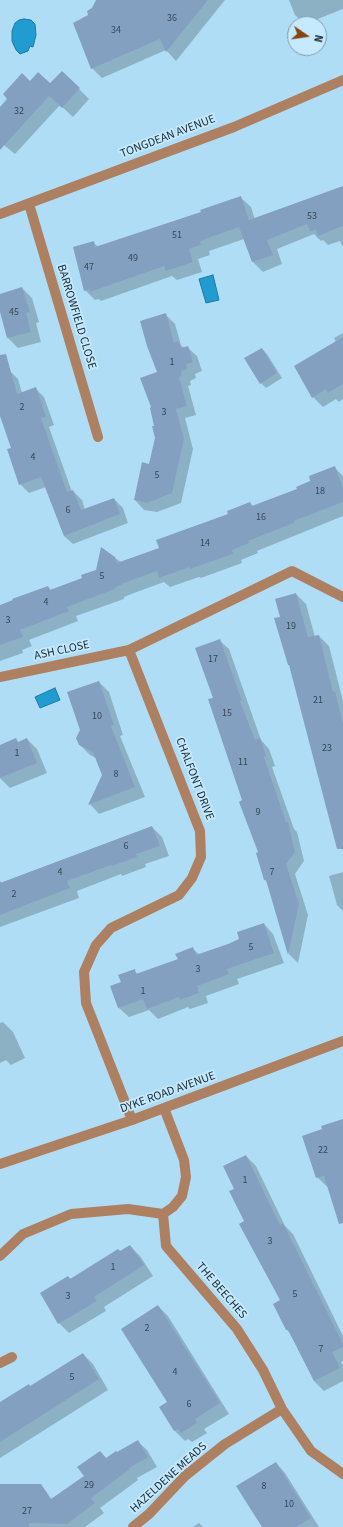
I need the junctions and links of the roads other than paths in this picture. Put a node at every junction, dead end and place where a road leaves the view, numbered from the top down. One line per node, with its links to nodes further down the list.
1 (343, 80): 2 (street, TONGDEAN AVENUE)
2 (29, 204): 3 (street, TONGDEAN AVENUE); 4 (street, BARROWFIELD CLOSE)
3 (0, 214)
4 (98, 437)
5 (343, 597): 6 (street)
6 (129, 650): 7 (street, ASH CLOSE); 10 (street, CHALFONT DRIVE)
7 (0, 677)
8 (343, 1041): 9 (street, DYKE ROAD AVENUE)
9 (164, 1108): 10 (street, DYKE ROAD AVENUE); 12 (street)
10 (132, 1120): 11 (street, DYKE ROAD AVENUE)
11 (0, 1164)
12 (162, 1214): 13 (street); 16 (street, THE BEECHES)
13 (0, 1256)
14 (12, 1357): 15 (street)
15 (0, 1363)
16 (282, 1409): 17 (street, THE BEECHES); 18 (street, HAZELDENE MEADS)
17 (343, 1474)
18 (133, 1527)

